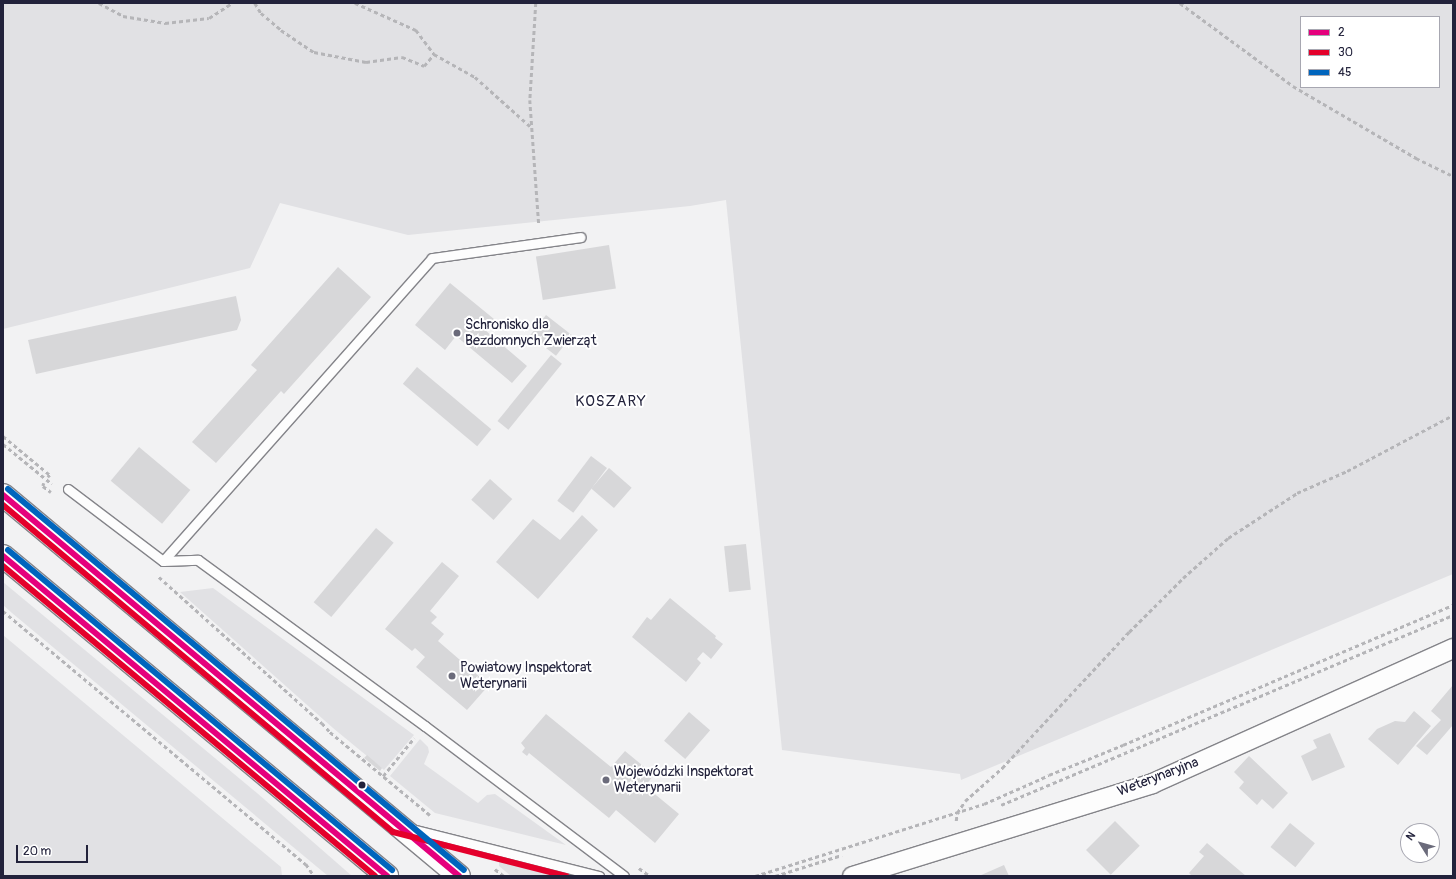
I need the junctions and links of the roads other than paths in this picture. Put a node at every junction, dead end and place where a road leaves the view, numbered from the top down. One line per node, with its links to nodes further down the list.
1 (581, 237): 5 (lane)
2 (68, 489): 5 (lane)
3 (3, 495): 7 (main road)
4 (3, 556): 8 (main road)
5 (163, 562): 11 (lane)
6 (1453, 648): 12 (street, Weterynaryjna)
7 (398, 825): 9 (main road); 10 (lane)
8 (387, 876)
9 (459, 876)
10 (599, 876)
11 (624, 876)
12 (852, 876)

